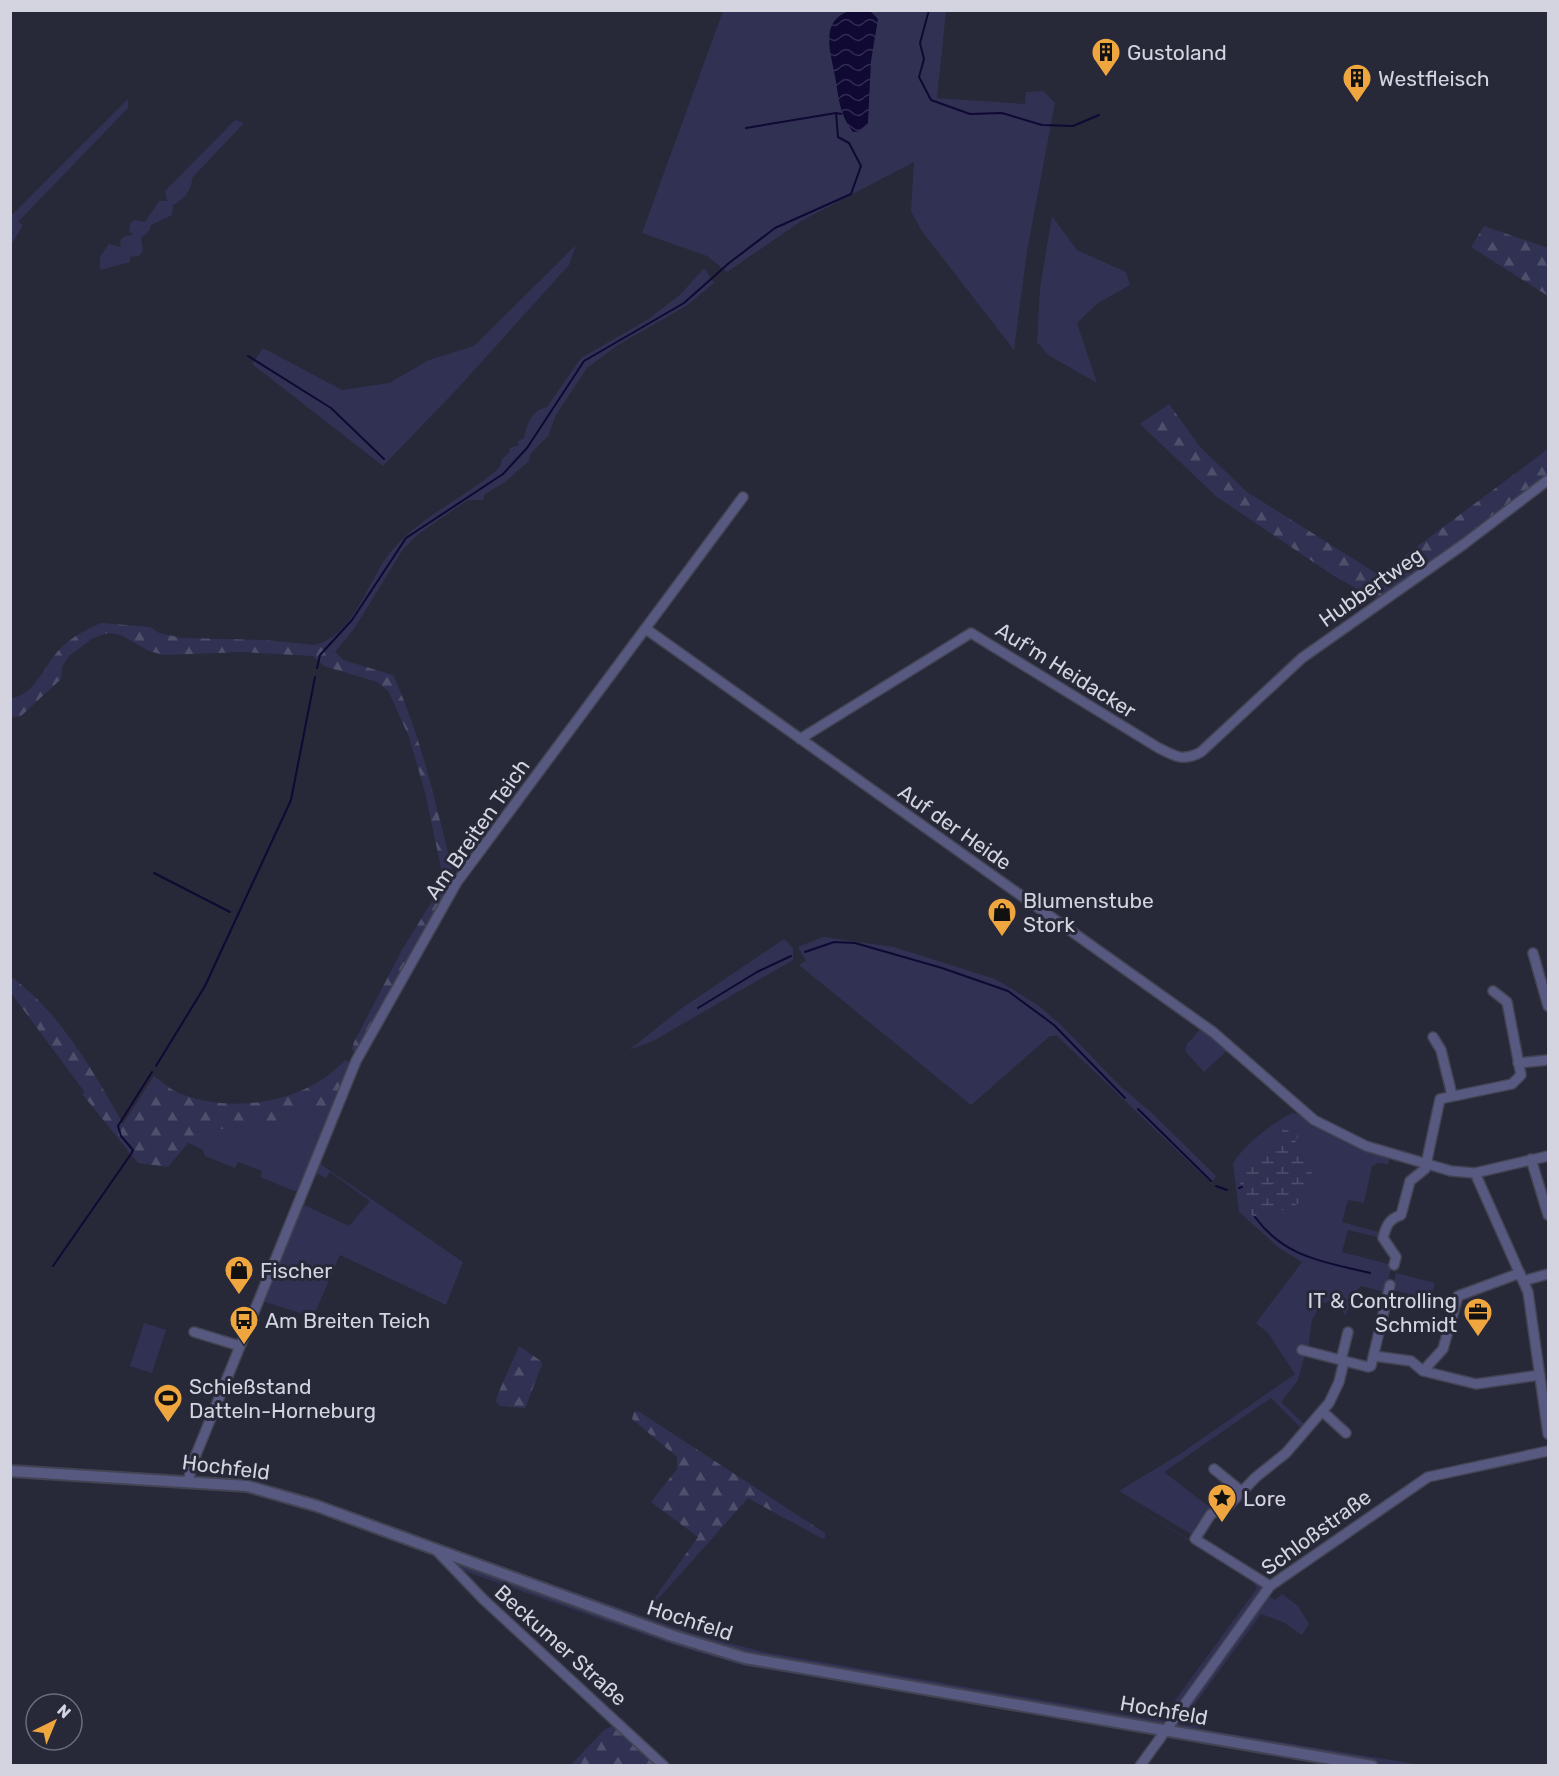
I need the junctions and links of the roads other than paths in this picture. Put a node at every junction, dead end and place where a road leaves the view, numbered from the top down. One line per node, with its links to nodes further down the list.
1 (1548, 480): 4 (street, Hubbertweg)
2 (744, 497): 3 (street, Am Breiten Teich)
3 (646, 629): 5 (street, Auf der Heide); 26 (street, Am Breiten Teich)
4 (1222, 732): 5 (street, Auf'm Heidacker)
5 (800, 739): 15 (street, Auf der Heide)
6 (1533, 953): 8 (street)
7 (1493, 992): 11 (street)
8 (1548, 1006)
9 (1433, 1037): 12 (street)
10 (1548, 1060): 11 (street)
11 (1518, 1063): 12 (street)
12 (1452, 1095): 15 (street)
13 (1548, 1156): 14 (street)
14 (1532, 1159): 16 (street); 17 (street)
15 (1426, 1163): 16 (street, Auf der Heide); 18 (street)
16 (1475, 1173): 20 (street)
17 (1548, 1215)
18 (1394, 1265)
19 (1548, 1274): 20 (street)
20 (1522, 1277): 23 (street); 31 (street)
21 (1390, 1285): 28 (street)
22 (1419, 1298): 23 (street)
23 (1454, 1307): 30 (street)
24 (194, 1332): 26 (street)
25 (1348, 1332): 29 (street)
26 (240, 1346): 38 (street, Am Breiten Teich)
27 (1302, 1350): 29 (street)
28 (1374, 1356): 29 (street); 30 (street)
29 (1343, 1361): 32 (street)
30 (1423, 1371): 31 (street)
31 (1540, 1375): 34 (street)
32 (1322, 1411): 33 (street); 39 (street)
33 (1346, 1433)
34 (1548, 1434)
35 (1548, 1451): 41 (street, Schloßstraße)
36 (1214, 1469): 39 (street)
37 (10, 1471): 38 (street, Hochfeld)
38 (188, 1481): 40 (street, Hochfeld)
39 (1241, 1491): 41 (street)
40 (436, 1550): 42 (street, Hochfeld); 43 (street, Beckumer Straße)
41 (1270, 1586): 42 (street, Schloßstraße)
42 (1166, 1731): 44 (street, Schloßstraße); 45 (street, Hochfeld)
43 (664, 1766)
44 (1140, 1766)
45 (1372, 1766)

